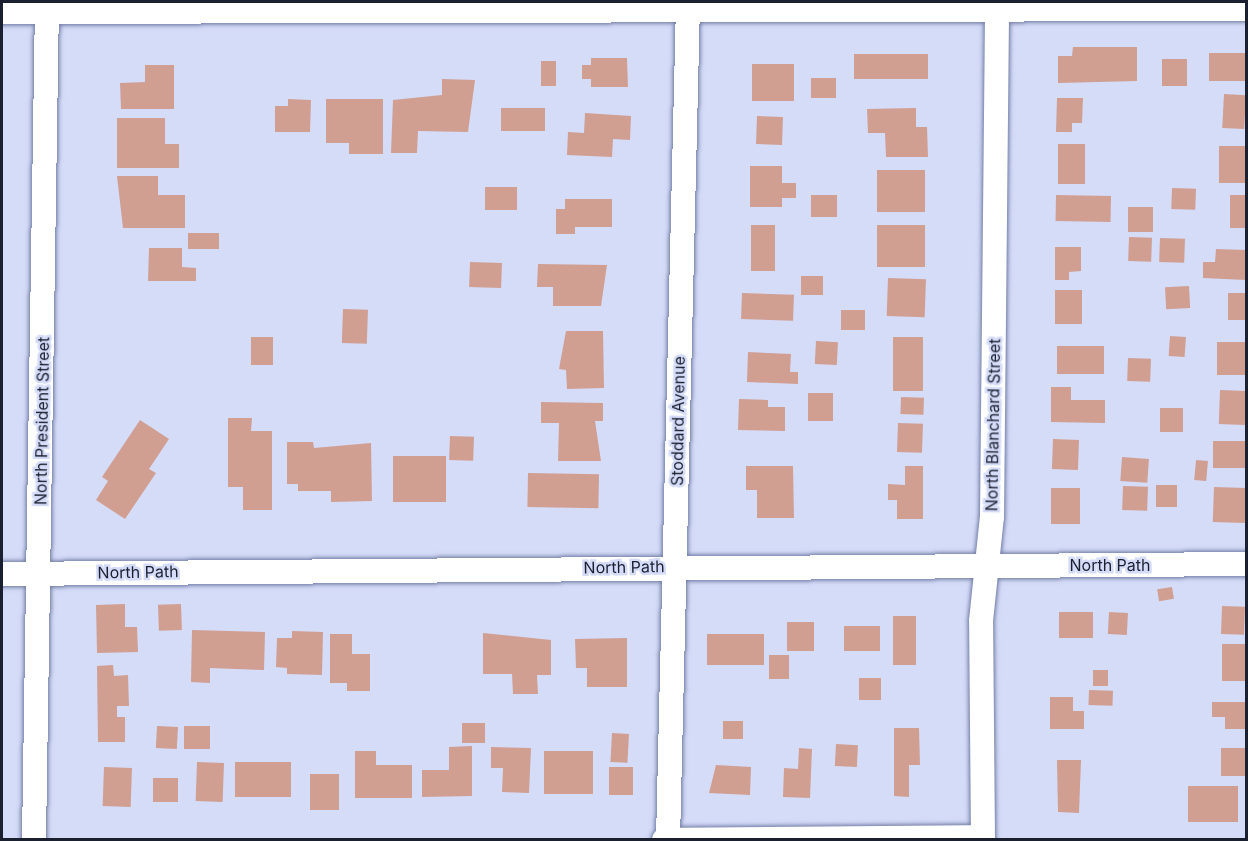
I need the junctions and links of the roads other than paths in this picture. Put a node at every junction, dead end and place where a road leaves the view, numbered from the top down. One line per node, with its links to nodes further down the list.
1 (688, 7): 3 (street); 5 (street); 8 (street, Stoddard Avenue)
2 (47, 8): 3 (street); 6 (street); 10 (street, North President Street)
3 (370, 8)
4 (1246, 9): 5 (street)
5 (997, 10): 9 (street, North Blanchard Street)
6 (2, 12)
7 (1246, 564): 9 (street, North Path)
8 (675, 566): 9 (street, North Path); 10 (street, North Path); 14 (street, Stoddard Avenue)
9 (987, 566): 12 (street, North Blanchard Street)
10 (39, 573): 11 (street, North Path); 13 (street, North President Street)
11 (2, 574)
12 (983, 838): 14 (street)
13 (34, 840)
14 (667, 840)

